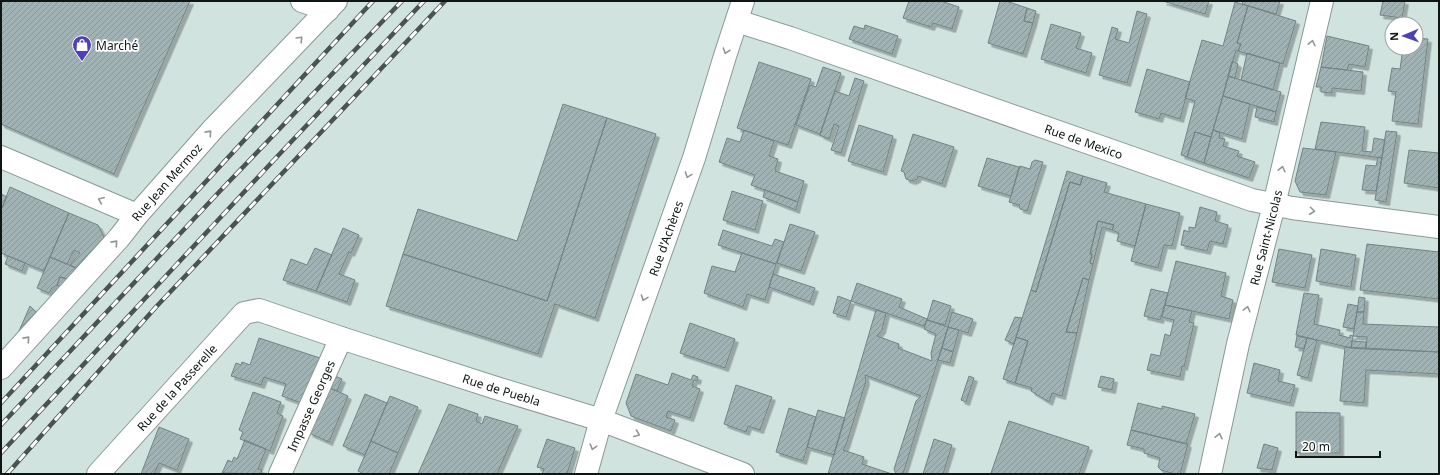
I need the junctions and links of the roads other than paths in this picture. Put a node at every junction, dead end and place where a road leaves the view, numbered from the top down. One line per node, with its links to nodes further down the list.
1 (302, 1): 3 (street)
2 (1322, 1): 6 (street, Rue Saint-Nicolas, one-way to 2)
3 (332, 5): 7 (street, Rue Jean Mermoz, one-way to 3)
4 (740, 11): 6 (street, Rue de Mexico); 12 (street, Rue d'Achères, one-way to 12)
5 (1, 157): 7 (street, one-way to 5)
6 (1274, 205): 8 (street, Rue de Mexico, one-way to 8); 17 (street, Rue Saint-Nicolas, one-way to 6)
7 (137, 215): 11 (street, Rue Jean Mermoz, one-way to 7)
8 (1439, 227)
9 (259, 310): 10 (street, Rue de Puebla); 13 (street, Rue de la Passerelle)
10 (341, 338): 12 (street, Rue de Puebla); 14 (street, Impasse Georges)
11 (1, 368)
12 (601, 420): 15 (street, Rue d'Achères, one-way to 15); 16 (street, Rue de Puebla, one-way to 16)
13 (98, 474)
14 (280, 474)
15 (586, 474)
16 (743, 474)
17 (1210, 474)

